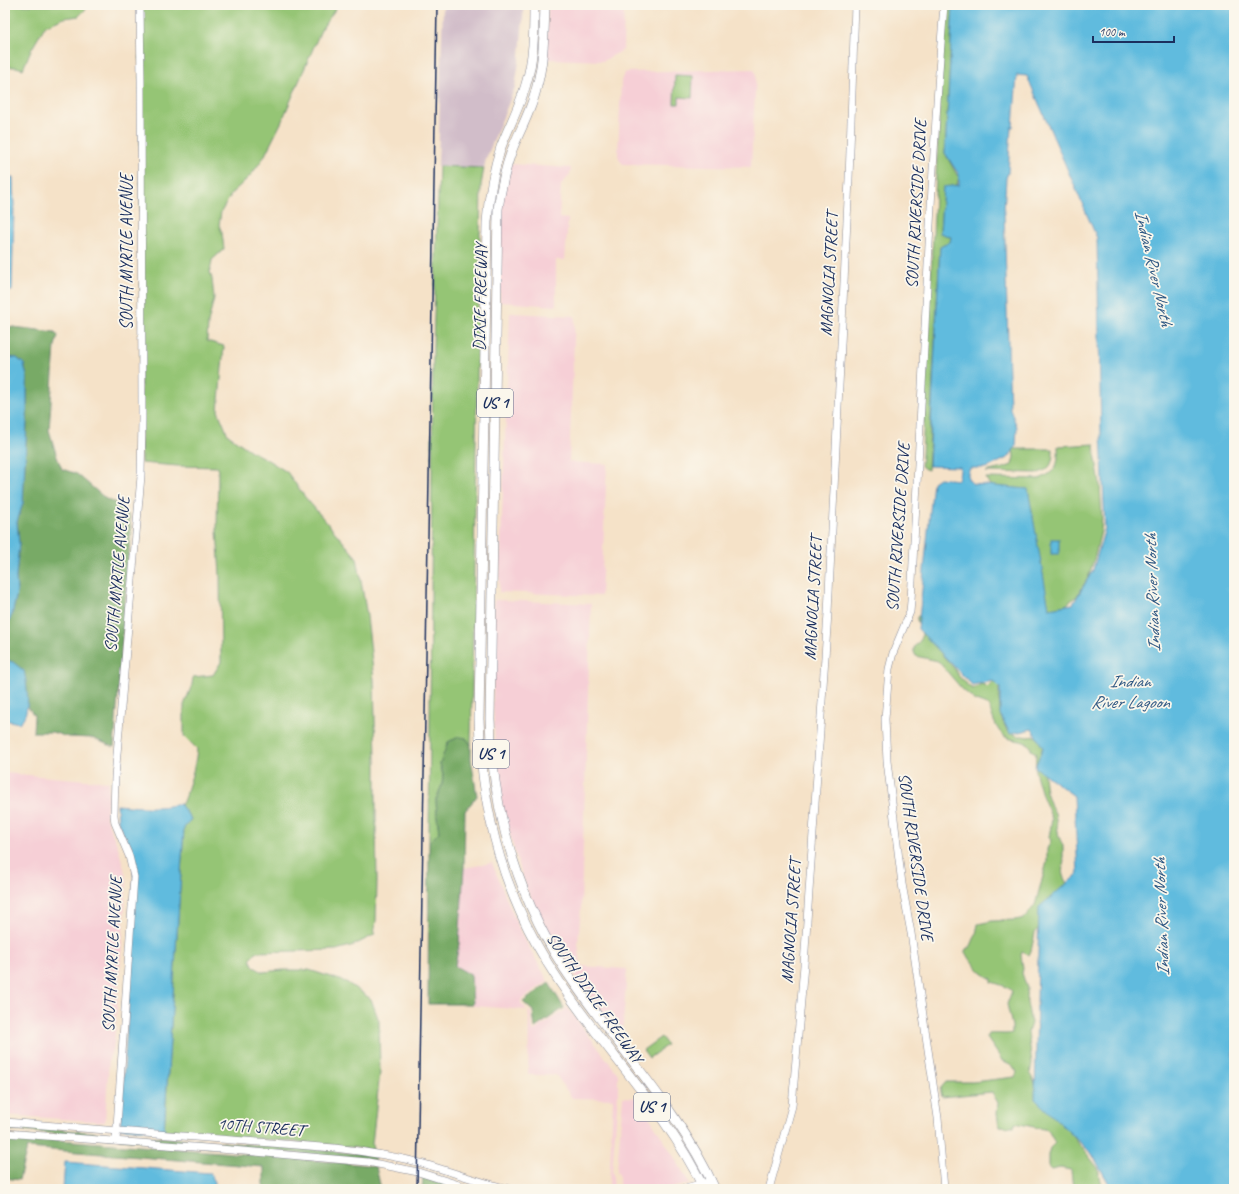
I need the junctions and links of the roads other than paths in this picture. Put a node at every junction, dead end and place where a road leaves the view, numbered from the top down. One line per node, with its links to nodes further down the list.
1 (140, 5): 13 (street, SOUTH MYRTLE AVENUE)
2 (534, 5): 6 (main road, DIXIE FREEWAY / US 1)
3 (545, 5): 7 (main road, DIXIE FREEWAY / US 1)
4 (855, 5): 25 (street, MAGNOLIA STREET)
5 (944, 5): 26 (street, SOUTH RIVERSIDE DRIVE)
6 (481, 597): 8 (main road, SOUTH DIXIE FREEWAY / US 1)
7 (492, 597): 9 (main road, SOUTH DIXIE FREEWAY / US 1)
8 (594, 1029): 9 (main road); 10 (main road, SOUTH DIXIE FREEWAY / US 1)
9 (616, 1040): 11 (main road, SOUTH DIXIE FREEWAY / US 1)
10 (608, 1047): 11 (main road); 21 (main road, SOUTH DIXIE FREEWAY / US 1)
11 (628, 1055): 20 (main road, SOUTH DIXIE FREEWAY / US 1)
12 (5, 1122): 13 (street, 10TH STREET)
13 (117, 1131): 15 (street, SOUTH MYRTLE AVENUE); 16 (street, 10TH STREET)
14 (5, 1133): 15 (street, 10TH STREET)
15 (116, 1142): 17 (street, 10TH STREET)
16 (394, 1157): 17 (street); 18 (street, 10TH STREET)
17 (393, 1167): 19 (street, 10TH STREET)
18 (442, 1170): 19 (street); 23 (street, 10TH STREET)
19 (440, 1179): 22 (street, 10TH STREET)
20 (714, 1185): 21 (street)
21 (702, 1187): 24 (street)
22 (472, 1189)
23 (510, 1189)
24 (680, 1189)
25 (769, 1189)
26 (944, 1189)

